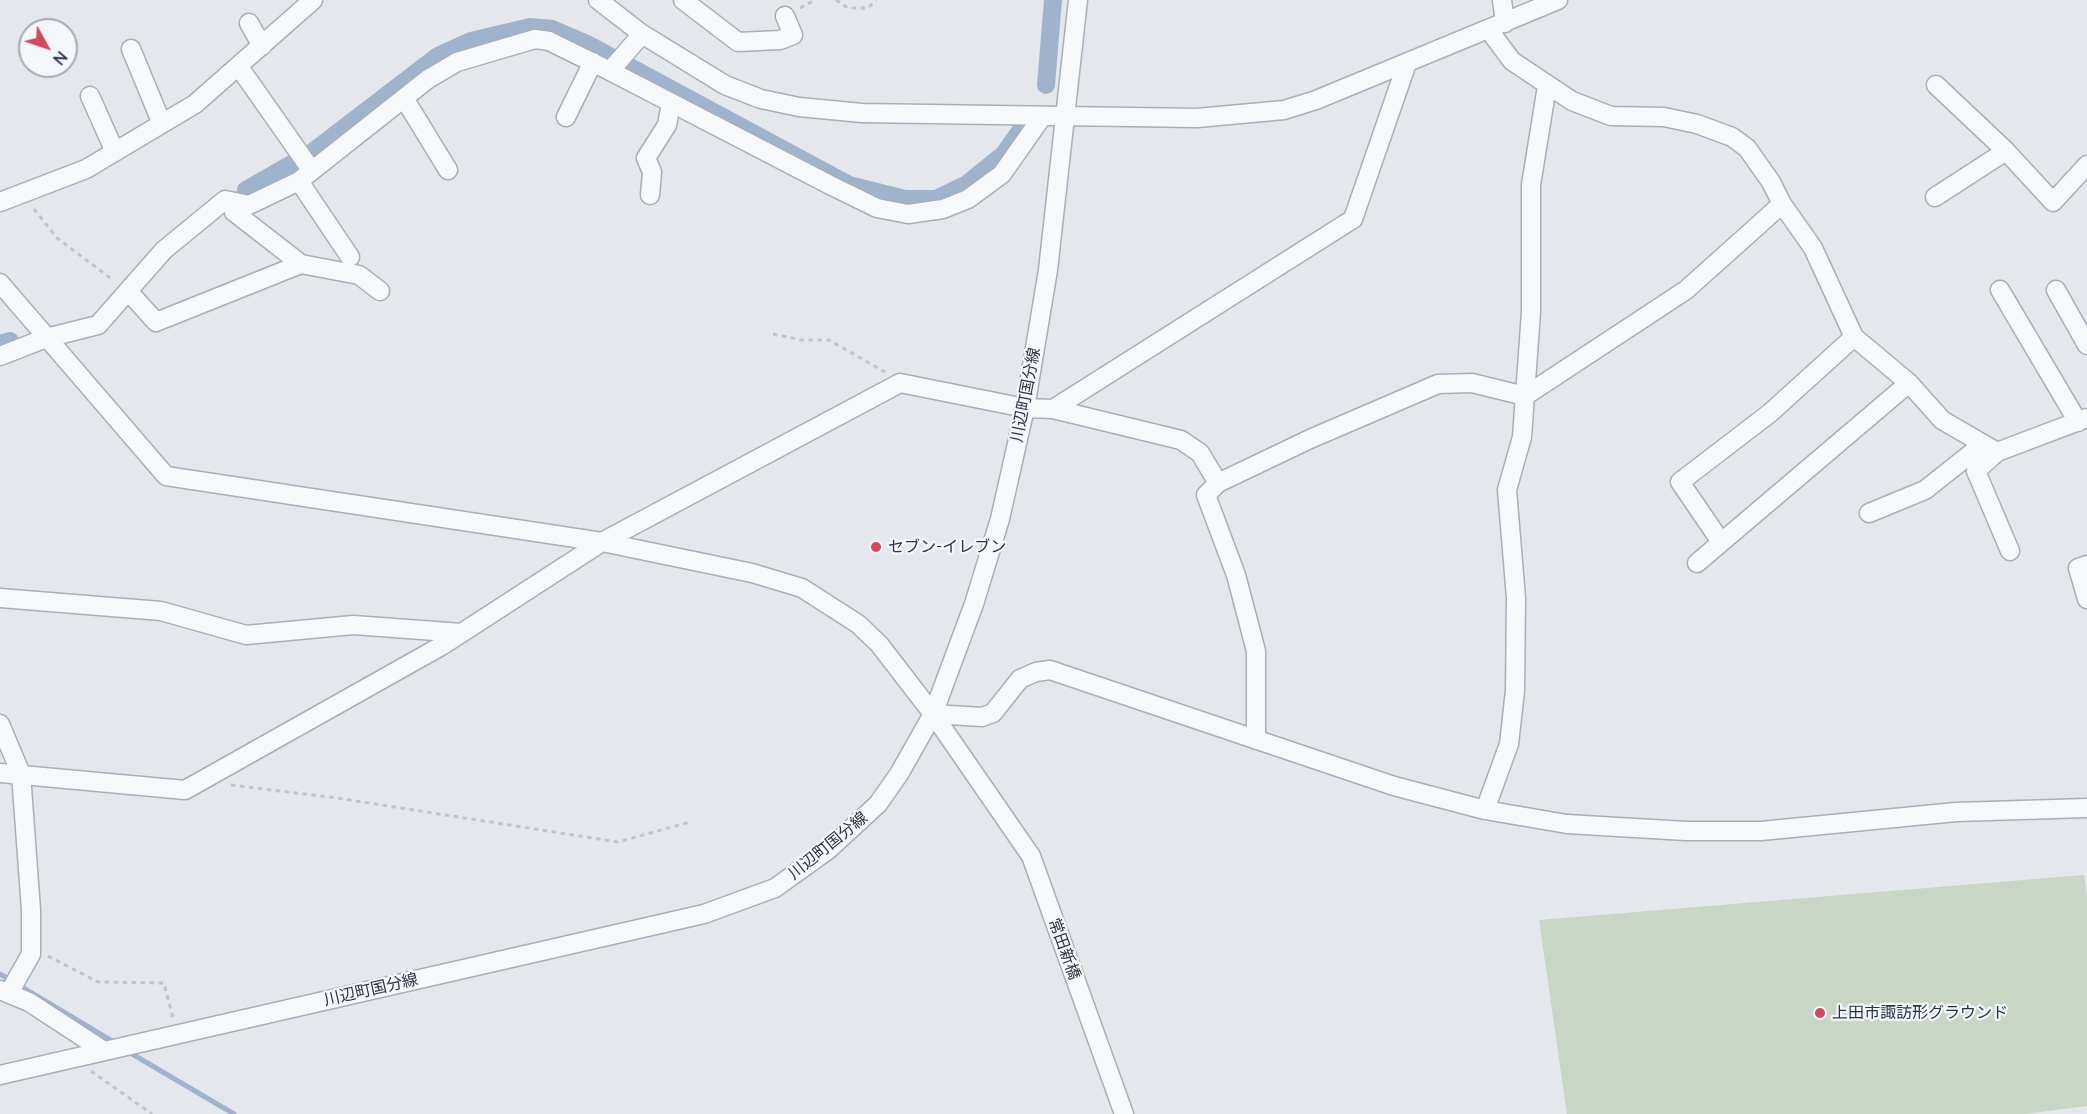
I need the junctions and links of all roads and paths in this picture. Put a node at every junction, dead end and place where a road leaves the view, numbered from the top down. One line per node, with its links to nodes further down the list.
1 (314, 0): 13 (street)
2 (598, 0): 12 (street)
3 (682, 0): 9 (street)
4 (836, 0): 5 (path)
5 (876, 0)
6 (1078, 0): 26 (street, 川辺町国分線)
7 (1502, 0): 11 (street)
8 (1558, 0): 11 (street)
9 (785, 16)
10 (249, 23): 13 (street)
11 (1497, 26): 16 (street); 20 (street)
12 (642, 33): 17 (street); 25 (street)
13 (262, 46): 18 (street)
14 (131, 49): 27 (street)
15 (592, 63): 17 (street); 22 (street); 24 (street)
16 (1407, 63): 26 (street); 55 (street)
17 (616, 64): 23 (street)
18 (239, 67): 27 (street); 32 (street)
19 (1936, 85): 28 (street)
20 (1547, 86): 38 (street); 53 (street)
21 (90, 96): 29 (street)
22 (404, 98): 31 (street); 32 (street)
23 (671, 103): 25 (street); 34 (street)
24 (566, 117)
25 (1042, 117): 26 (street)
26 (1065, 117): 54 (street, 川辺町国分線)
27 (162, 124): 29 (street)
28 (2006, 151): 30 (street); 35 (street)
29 (114, 152): 33 (street)
30 (2087, 165)
31 (448, 170)
32 (307, 174): 37 (street); 39 (street)
33 (23, 195): 36 (street); 45 (path)
34 (650, 195)
35 (1935, 197)
36 (0, 202)
37 (236, 202): 40 (street); 45 (street)
38 (1782, 204): 47 (street); 53 (street)
39 (350, 257)
40 (301, 264): 44 (street); 45 (street)
41 (0, 283): 48 (street, 常田新橋)
42 (2000, 290): 56 (street)
43 (2056, 290): 49 (street)
44 (380, 291)
45 (129, 292): 48 (street)
46 (773, 334): 52 (path)
47 (1854, 337): 51 (street); 61 (street)
48 (46, 338): 50 (street); 60 (street, 常田新橋)
49 (2087, 345)
50 (0, 356)
51 (1909, 383): 57 (street); 61 (street)
52 (908, 385): 54 (street); 60 (street)
53 (1525, 396): 58 (street); 75 (street)
54 (1025, 408): 55 (street); 68 (street, 川辺町国分線)
55 (1053, 409): 58 (street)
56 (2082, 420): 57 (street)
57 (1990, 448): 59 (street); 62 (street)
58 (1218, 483): 70 (street)
59 (1869, 513)
60 (602, 542): 67 (street); 68 (street, 常田新橋)
61 (1721, 542): 63 (street)
62 (2010, 551)
63 (1697, 563)
64 (2087, 565): 66 (street)
65 (0, 598): 67 (street)
66 (2087, 599)
67 (462, 633): 73 (street)
68 (933, 714): 70 (street); 79 (street, 川辺町国分線); 84 (street, 常田新橋)
69 (0, 724): 72 (street)
70 (1256, 740): 75 (street)
71 (0, 772): 72 (street)
72 (21, 774): 73 (street); 77 (street)
73 (200, 781): 76 (path)
74 (2087, 807): 75 (street)
75 (1485, 810)
76 (690, 822)
77 (31, 947): 78 (street); 79 (path)
78 (5, 992): 80 (street)
79 (177, 1034): 80 (street, 川辺町国分線)
80 (104, 1051): 81 (street, 川辺町国分線)
81 (73, 1058): 82 (street, 川辺町国分線); 83 (path)
82 (0, 1075)
83 (152, 1114)
84 (1124, 1114)

